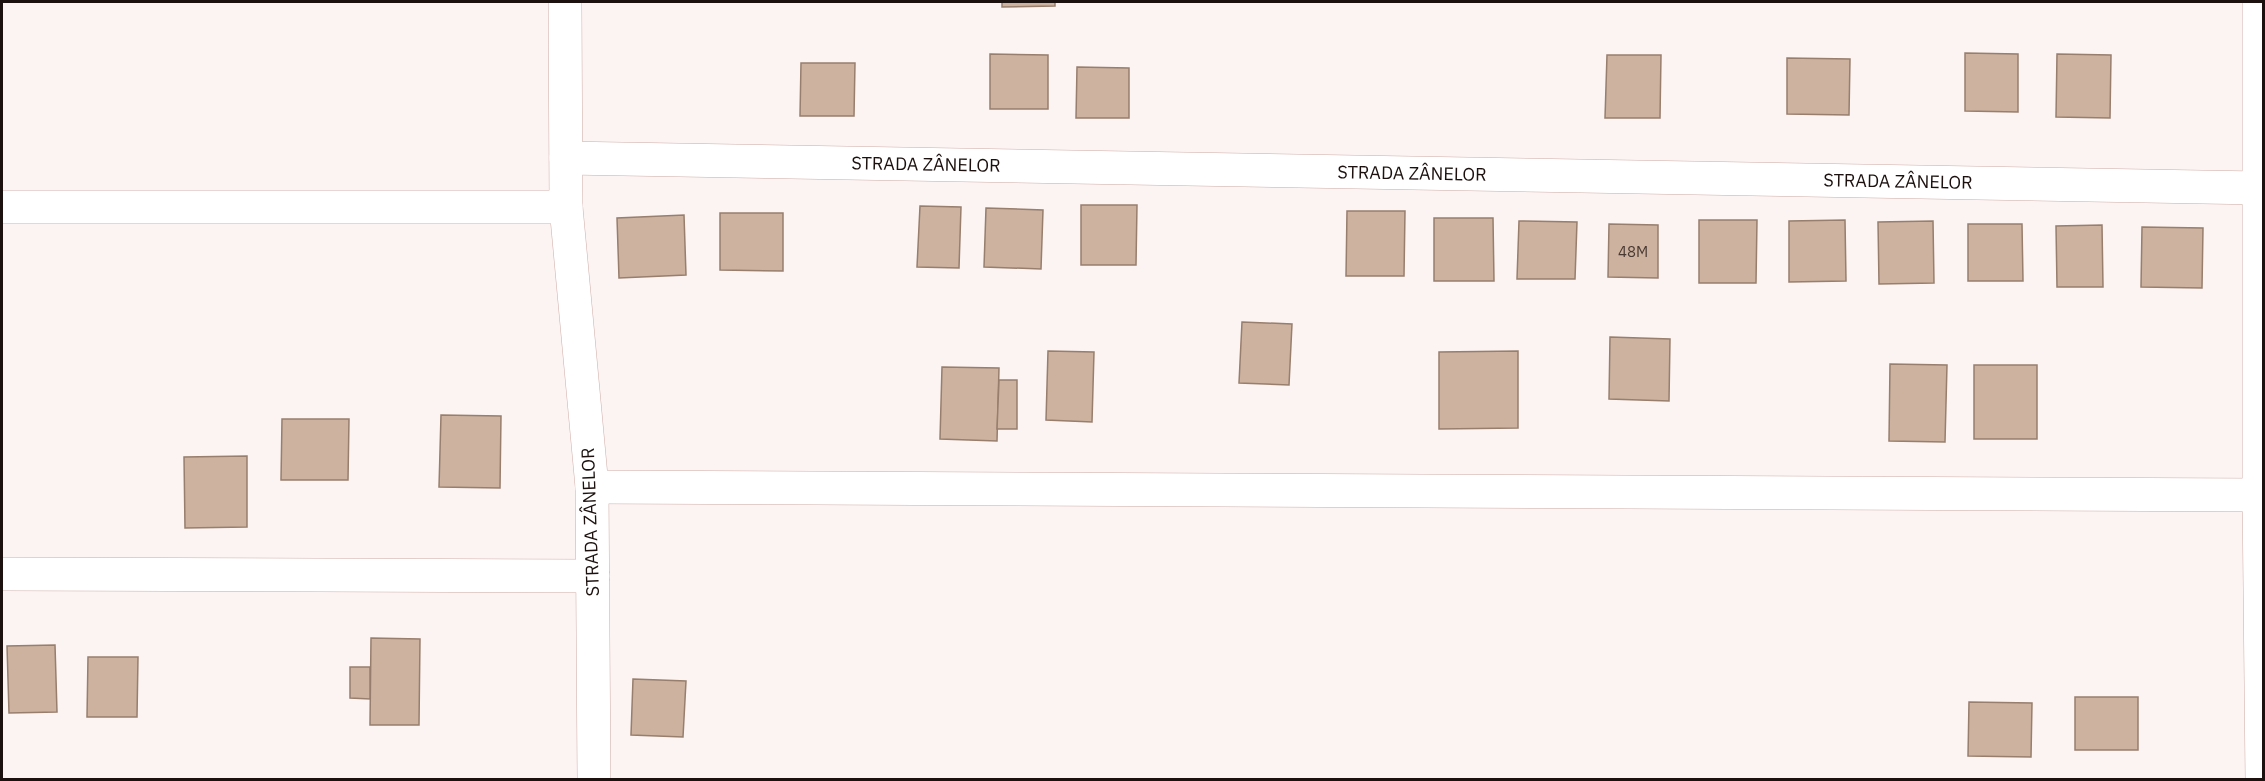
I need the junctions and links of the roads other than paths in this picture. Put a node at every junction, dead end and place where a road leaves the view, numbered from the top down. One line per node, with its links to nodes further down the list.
1 (566, 2): 3 (street, STRADA ZÂNELOR)
2 (2259, 2): 4 (street)
3 (566, 158): 4 (street, STRADA ZÂNELOR); 6 (street, STRADA ZÂNELOR)
4 (2259, 188): 8 (street)
5 (2, 207): 6 (street)
6 (566, 207): 7 (street, STRADA ZÂNELOR)
7 (592, 487): 8 (street); 10 (street, STRADA ZÂNELOR)
8 (2259, 495): 12 (street)
9 (2, 574): 10 (street)
10 (593, 576): 11 (street, STRADA ZÂNELOR)
11 (594, 780)
12 (2262, 780)

